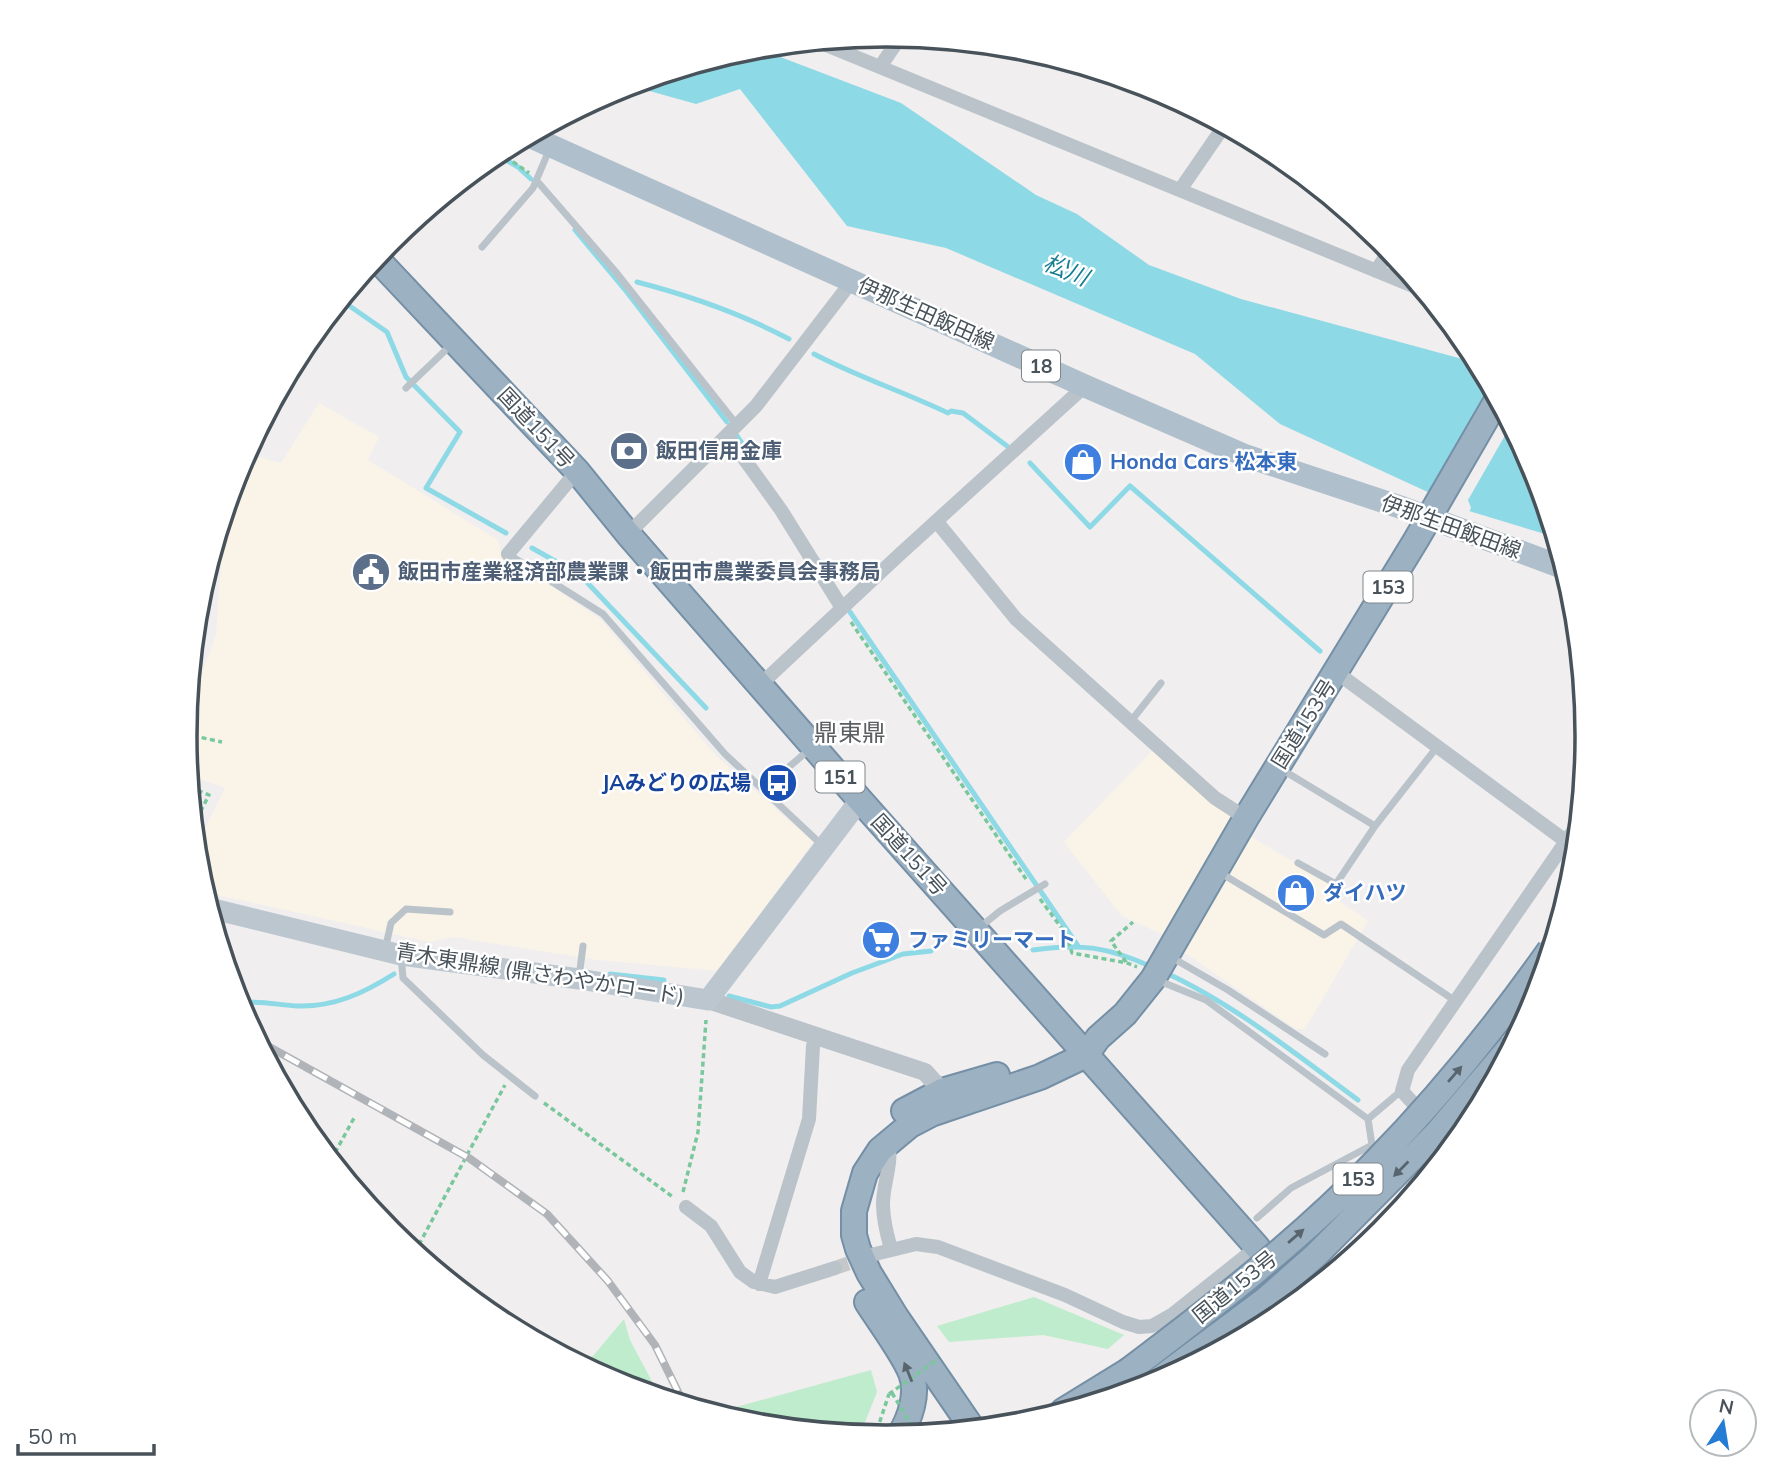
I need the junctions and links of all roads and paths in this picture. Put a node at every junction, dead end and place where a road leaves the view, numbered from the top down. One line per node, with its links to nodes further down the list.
1 (893, 47): 3 (street)
2 (837, 49): 3 (street)
3 (880, 67): 9 (street)
4 (1219, 134): 9 (street)
5 (540, 141): 6 (main road, 伊那生田飯田線 / 18)
6 (551, 146): 8 (lane); 14 (main road, 伊那生田飯田線 / 18)
7 (510, 159): 8 (path)
8 (537, 181): 10 (lane); 20 (lane)
9 (1180, 190): 13 (street)
10 (482, 247)
11 (1383, 260): 13 (street)
12 (383, 266): 16 (highway, 国道151号 / 151)
13 (1376, 271): 15 (street)
14 (852, 281): 17 (main road, 伊那生田飯田線 / 18); 20 (street)
15 (1404, 282)
16 (455, 341): 18 (lane); 21 (highway, 国道151号 / 151)
17 (1085, 386): 22 (main road, 伊那生田飯田線 / 18); 23 (street)
18 (406, 388)
19 (1492, 409): 22 (highway, 国道153号 / 153)
20 (732, 430): 24 (street); 27 (street)
21 (577, 471): 24 (highway, 国道151号 / 151); 25 (street)
22 (1434, 510): 26 (main road, 伊那生田飯田線 / 18); 28 (highway, 国道153号 / 153)
23 (937, 522): 27 (street); 31 (street)
24 (628, 534): 30 (highway, 国道151号 / 151)
25 (508, 554): 37 (lane)
26 (1552, 563)
27 (842, 608): 30 (street); 49 (path)
28 (1336, 672): 35 (street); 36 (highway, 国道153号 / 153)
29 (1161, 683): 31 (lane)
30 (760, 685): 34 (highway, 国道151号 / 151)
31 (1131, 721): 41 (street)
32 (197, 737): 33 (path)
33 (222, 742)
34 (813, 746): 37 (lane); 39 (highway, 国道151号 / 151)
35 (1438, 747): 42 (lane); 43 (street)
36 (1277, 767): 41 (highway, 国道153号 / 153); 42 (lane)
37 (763, 789): 45 (lane)
38 (200, 791): 40 (path)
39 (859, 800): 45 (main road, 青木東鼎線 (鼎さわやかロード)); 53 (highway, 国道151号 / 151)
40 (202, 809)
41 (1246, 818): 47 (highway, 国道153号 / 153)
42 (1375, 826): 46 (lane)
43 (1568, 830)
44 (1566, 845): 61 (street)
45 (824, 847): 60 (main road, 青木東鼎線 (鼎さわやかロード))
46 (1298, 863)
47 (1216, 871): 57 (highway, 国道153号 / 153); 61 (lane)
48 (1045, 884): 49 (lane)
49 (1035, 890): 53 (lane); 56 (path)
50 (220, 911): 55 (main road, 青木東鼎線 (鼎さわやかロード))
51 (450, 912): 55 (lane)
52 (1133, 922): 56 (path)
53 (976, 931): 63 (highway, 国道151号 / 151)
54 (583, 946): 59 (lane)
55 (393, 953): 59 (main road, 青木東鼎線 (鼎さわやかロード)); 65 (lane)
56 (1126, 962): 57 (path)
57 (1156, 968): 63 (highway, 国道153号 / 153); 64 (lane); 71 (lane)
58 (1531, 975): 87 (highway, 国道153号 / 153, one-way to 58, bridge)
59 (579, 979): 60 (main road, 青木東鼎線 (鼎さわやかロード))
60 (708, 1000): 62 (street); 75 (path)
61 (1454, 1000): 68 (street)
62 (817, 1037): 67 (street); 82 (street)
63 (1087, 1045): 67 (highway, 153); 73 (highway, 153); 78 (highway, 国道151号 / 151)
64 (1325, 1054)
65 (510, 1077): 69 (lane); 77 (path)
66 (1482, 1080): 84 (highway, 国道153号 / 153, one-way to 84, bridge)
67 (942, 1091): 89 (highway, 153, one-way to 67)
68 (1402, 1091): 71 (lane); 72 (street)
69 (535, 1096): 75 (path)
70 (354, 1118): 74 (path)
71 (1368, 1119): 76 (lane)
72 (1445, 1138)
73 (888, 1142): 79 (street); 88 (highway, 153)
74 (336, 1150)
75 (684, 1205): 82 (street)
76 (1257, 1218)
77 (420, 1243)
78 (1257, 1247): 79 (street); 83 (highway, 国道151号 / 151)
79 (891, 1249): 80 (street)
80 (871, 1255)
81 (835, 1268): 82 (street)
82 (759, 1284)
83 (1291, 1293)
84 (1197, 1351)
85 (938, 1359): 86 (path, bridge)
86 (892, 1392): 90 (path, bridge); 91 (path)
87 (1094, 1392)
88 (966, 1420)
89 (905, 1424)
90 (911, 1424)
91 (878, 1425)

